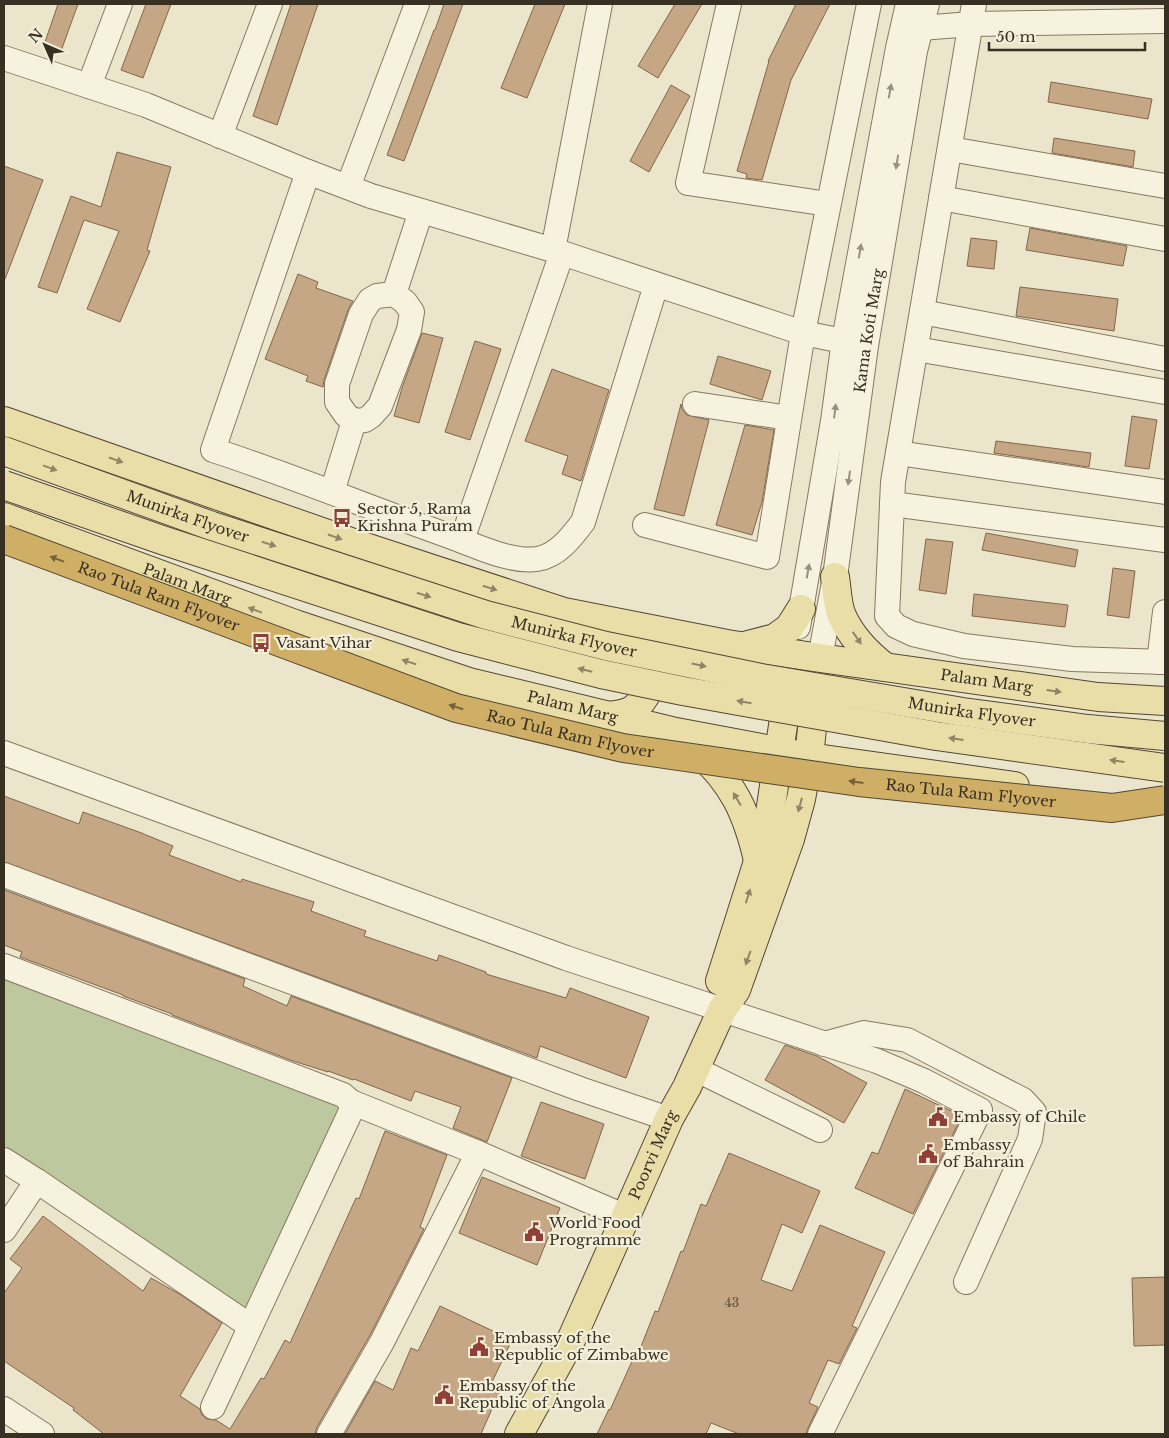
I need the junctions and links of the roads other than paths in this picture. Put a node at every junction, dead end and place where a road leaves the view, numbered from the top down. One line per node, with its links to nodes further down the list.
1 (120, 4): 13 (street)
2 (270, 4): 14 (street)
3 (417, 4): 18 (street)
4 (600, 4): 23 (street)
5 (729, 4): 20 (street)
6 (869, 4): 20 (street)
7 (908, 4): 11 (street, Kama Koti Marg)
8 (927, 4): 11 (street, Kama Koti Marg)
9 (973, 14): 10 (street); 11 (street); 15 (street)
10 (1165, 21)
11 (911, 30): 28 (street, Kama Koti Marg, one-way to 11); 29 (street, Kama Koti Marg, one-way to 29)
12 (4, 58): 13 (street)
13 (89, 86): 14 (street)
14 (220, 136): 16 (street)
15 (950, 149): 17 (street); 19 (street)
16 (308, 172): 18 (street); 40 (street)
17 (1165, 186)
18 (348, 187): 21 (street)
19 (941, 198): 22 (street); 26 (street)
20 (828, 204): 27 (street)
21 (421, 211): 23 (street); 25 (street)
22 (1165, 239)
23 (557, 252): 24 (street); 46 (street)
24 (656, 285): 27 (street); 46 (street)
25 (394, 294): 36 (street); 36 (street)
26 (922, 312): 30 (street); 31 (street)
27 (803, 333): 28 (street); 34 (street)
28 (844, 340): 29 (street); 49 (street, Kama Koti Marg, one-way to 28)
29 (866, 346): 48 (street, Kama Koti Marg, one-way to 48)
30 (916, 349): 32 (street); 38 (street)
31 (1165, 359)
32 (1165, 392)
33 (696, 404): 34 (street)
34 (789, 418): 44 (street)
35 (4, 421): 51 (main road, Palam Marg, one-way to 51)
36 (354, 421): 40 (street)
37 (4, 451): 60 (main road, Munirka Flyover, one-way to 60, bridge)
38 (898, 454): 41 (street); 42 (street)
39 (4, 485): 64 (main road, Munirka Flyover, one-way to 39, bridge)
40 (332, 492): 46 (street)
41 (1165, 492)
42 (892, 504): 47 (street); 55 (street)
43 (4, 517): 58 (main road, Palam Marg, one-way to 43)
44 (646, 525)
45 (4, 539): 65 (highway, Rao Tula Ram Flyover, one-way to 45, bridge)
46 (462, 540)
47 (1165, 540)
48 (835, 577): 54 (street, Kama Koti Marg); 56 (main road, one-way to 56)
49 (801, 609): 52 (main road); 53 (street, Kama Koti Marg)
50 (1165, 612): 55 (street)
51 (629, 624): 52 (main road, Palam Marg); 58 (main road)
52 (744, 646): 53 (main road, Palam Marg)
53 (793, 654): 54 (main road, Palam Marg); 61 (main road, Poorvi Marg)
54 (820, 658): 56 (main road, Palam Marg); 63 (main road, Poorvi Marg)
55 (1162, 662)
56 (885, 667): 57 (main road, Palam Marg, one-way to 57)
57 (1165, 701)
58 (608, 716): 59 (main road, Palam Marg)
59 (676, 732): 61 (main road, Palam Marg); 66 (main road, one-way to 59)
60 (1165, 736)
61 (779, 752): 63 (main road, Palam Marg); 66 (main road, Poorvi Marg)
62 (4, 753): 69 (street)
63 (809, 757): 65 (main road, Palam Marg); 69 (main road, Poorvi Marg, one-way to 69)
64 (1165, 768)
65 (1165, 800)
66 (758, 862): 69 (main road, Poorvi Marg, one-way to 66)
67 (4, 874): 73 (street)
68 (4, 966): 72 (street)
69 (722, 1010): 70 (street); 71 (main road, Poorvi Marg)
70 (824, 1044): 80 (street); 87 (street)
71 (695, 1068): 73 (main road, Poorvi Marg); 74 (street)
72 (351, 1102): 75 (street); 81 (street)
73 (669, 1119): 78 (main road, Poorvi Marg)
74 (820, 1130)
75 (478, 1153): 78 (street); 85 (street)
76 (4, 1160): 77 (street)
77 (37, 1181): 79 (street); 81 (street)
78 (626, 1217): 86 (main road, Poorvi Marg)
79 (4, 1230)
80 (966, 1282)
81 (250, 1326): 82 (street)
82 (213, 1407)
83 (4, 1409): 84 (street)
84 (42, 1434)
85 (329, 1434)
86 (519, 1434)
87 (820, 1434)

